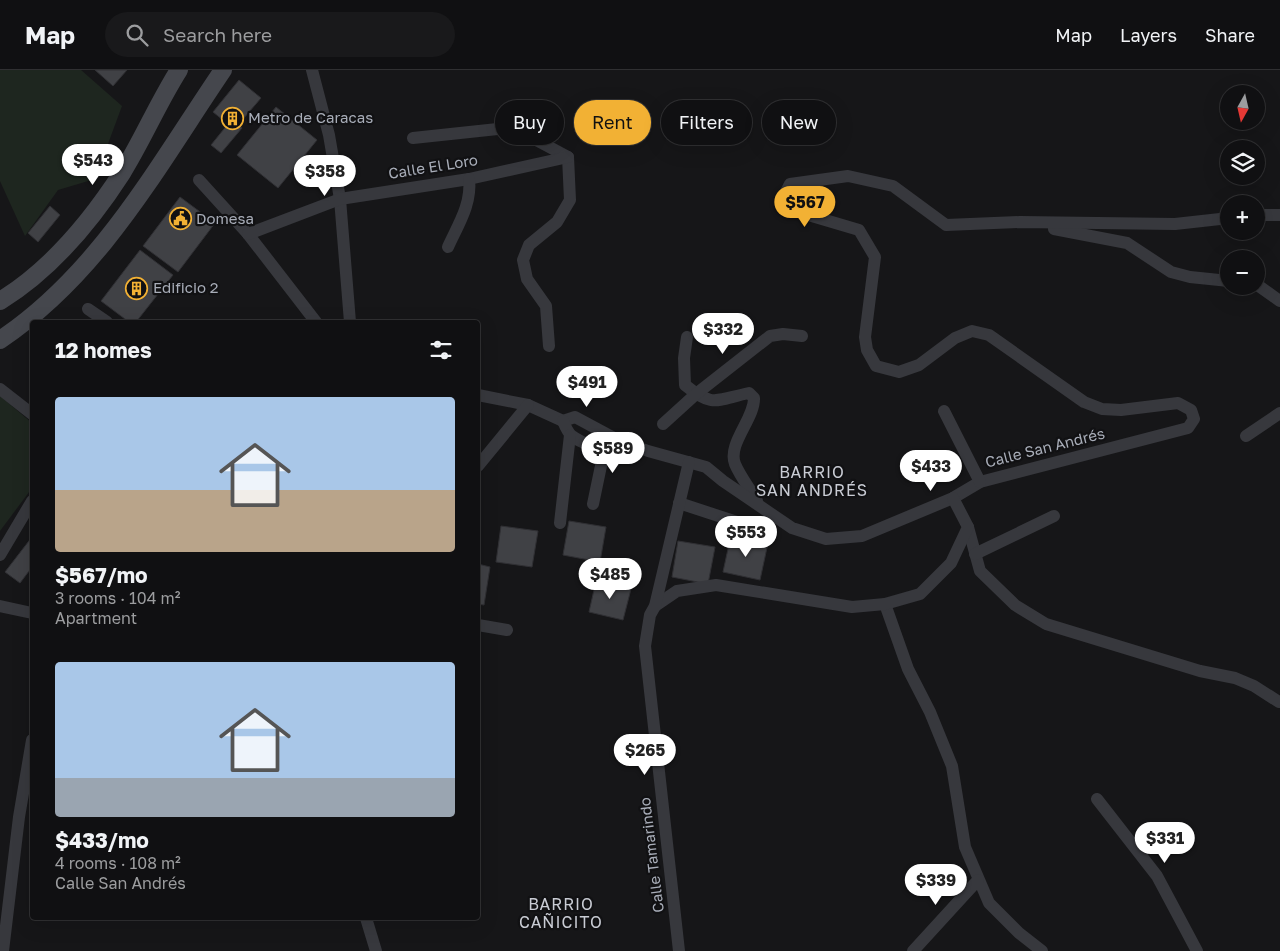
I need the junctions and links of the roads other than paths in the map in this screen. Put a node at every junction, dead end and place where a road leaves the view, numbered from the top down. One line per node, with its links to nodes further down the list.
1 (179, 70): 18 (main road)
2 (223, 70): 25 (main road)
3 (312, 70): 8 (street)
4 (414, 138): 5 (street)
5 (568, 157): 6 (street, Calle El Loro); 26 (street)
6 (469, 179): 8 (street, Calle El Loro); 14 (street)
7 (199, 180): 13 (street)
8 (340, 199): 13 (street, Calle El Loro); 22 (street)
9 (1265, 215): 10 (street)
10 (1280, 215)
11 (1220, 219): 12 (street)
12 (1020, 222): 15 (street); 40 (street, Calle San Andrés)
13 (248, 234): 21 (street)
14 (448, 247)
15 (1220, 280)
16 (1265, 290): 17 (street)
17 (1280, 300)
18 (0, 301)
19 (88, 309): 20 (street)
20 (104, 320)
21 (314, 320)
22 (350, 320)
23 (802, 336): 28 (street)
24 (686, 337): 28 (street)
25 (0, 340)
26 (548, 346)
27 (0, 389): 32 (street)
28 (696, 394): 35 (street); 45 (street)
29 (480, 395): 30 (street, Calle San Andrés)
30 (528, 405): 34 (street, Calle San Andrés); 39 (street)
31 (944, 411): 40 (street)
32 (30, 412)
33 (1280, 413): 37 (street)
34 (563, 421): 36 (street); 38 (street, Calle San Andrés)
35 (663, 424)
36 (570, 435): 44 (street); 47 (street)
37 (1246, 436)
38 (689, 462): 42 (street, Calle Tamarindo); 45 (street, Calle San Andrés)
39 (480, 464)
40 (980, 482): 41 (street, Calle San Andrés)
41 (953, 498): 45 (street, Calle San Andrés); 49 (street)
42 (679, 503): 48 (street); 55 (street, Calle Tamarindo)
43 (30, 504): 50 (street)
44 (593, 504)
45 (760, 505)
46 (1054, 516): 52 (street)
47 (560, 523)
48 (740, 523)
49 (968, 526): 52 (street); 53 (street)
50 (5, 538): 51 (street)
51 (0, 554)
52 (975, 554): 59 (street)
53 (885, 604): 55 (street); 62 (street)
54 (0, 606): 56 (street)
55 (654, 606): 66 (street, Calle Tamarindo)
56 (30, 613)
57 (480, 625): 58 (street)
58 (507, 630)
59 (1279, 702)
60 (30, 752): 64 (street)
61 (1097, 799): 69 (street)
62 (978, 880): 67 (street); 68 (street)
63 (367, 920): 65 (street)
64 (3, 951)
65 (376, 951)
66 (679, 951)
67 (913, 951)
68 (1042, 951)
69 (1197, 951)

